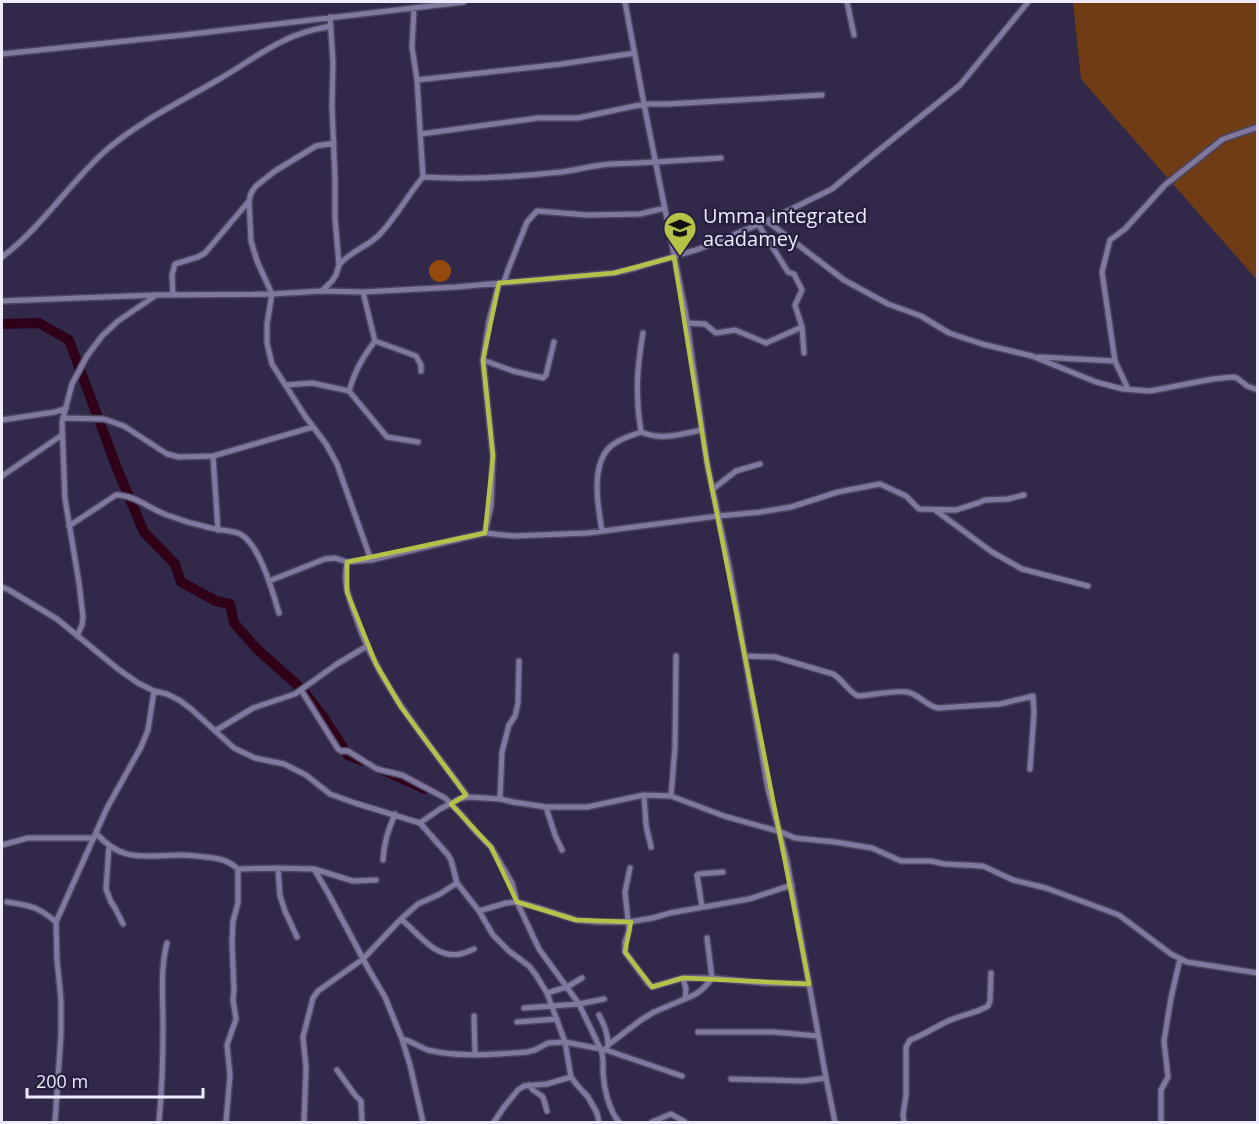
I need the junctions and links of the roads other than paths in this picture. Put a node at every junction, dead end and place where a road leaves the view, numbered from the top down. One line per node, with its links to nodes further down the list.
1 (464, 2): 5 (street)
2 (625, 2): 9 (street)
3 (847, 2): 8 (street)
4 (1028, 2): 22 (street)
5 (414, 8): 6 (street); 11 (street)
6 (330, 17): 7 (street); 10 (street)
7 (331, 26): 16 (street); 25 (street)
8 (854, 35)
9 (634, 53): 11 (street); 13 (street)
10 (2, 54)
11 (417, 80): 15 (street)
12 (822, 95): 13 (street)
13 (644, 104): 15 (street); 18 (street)
14 (1257, 127): 42 (street)
15 (421, 134): 19 (street)
16 (334, 143): 20 (street); 26 (street)
17 (721, 158): 18 (street)
18 (656, 163): 19 (street); 21 (street)
19 (423, 177): 26 (street)
20 (249, 201): 30 (street); 32 (street)
21 (665, 208): 24 (street); 27 (street)
22 (767, 220): 23 (street); 40 (street)
23 (758, 224): 24 (street); 35 (street)
24 (674, 256): 27 (street); 34 (street)
25 (2, 257)
26 (339, 265): 28 (street)
27 (502, 283): 29 (street); 41 (street)
28 (322, 291): 29 (street); 30 (street)
29 (363, 292): 37 (street)
30 (272, 294): 32 (street); 44 (street)
31 (156, 295): 32 (street); 33 (street); 48 (street)
32 (173, 295)
33 (2, 301)
34 (687, 323): 35 (street); 52 (street)
35 (802, 327): 39 (street)
36 (643, 333): 53 (street)
37 (375, 341): 43 (street); 47 (street)
38 (554, 342): 41 (street)
39 (804, 353)
40 (1032, 356): 42 (street); 45 (street)
41 (483, 360): 66 (street)
42 (1115, 361): 45 (street)
43 (421, 370)
44 (285, 385): 47 (street); 51 (street)
45 (1128, 389): 46 (street)
46 (1257, 390)
47 (349, 391): 55 (street)
48 (66, 408): 49 (street); 50 (street)
49 (64, 418): 54 (street); 56 (street)
50 (2, 420)
51 (313, 427): 56 (street); 67 (street)
52 (702, 430): 53 (street); 59 (street)
53 (641, 432): 65 (street)
54 (62, 435): 58 (street); 63 (street)
55 (418, 442)
56 (213, 456): 64 (street)
57 (760, 464): 59 (street)
58 (2, 476)
59 (713, 489): 62 (street)
60 (1024, 495): 61 (street)
61 (934, 509): 62 (street); 70 (street)
62 (718, 516): 65 (street); 76 (street)
63 (69, 526): 64 (street); 73 (street)
64 (218, 530): 69 (street)
65 (602, 531): 66 (street)
66 (485, 533): 67 (street)
67 (371, 560): 68 (street)
68 (347, 562): 69 (street); 74 (street)
69 (269, 581): 72 (street)
70 (1088, 586)
71 (2, 587): 73 (street)
72 (279, 613)
73 (77, 636): 79 (street)
74 (367, 646): 78 (street); 84 (street)
75 (676, 656): 83 (street)
76 (745, 656): 81 (street); 90 (street)
77 (519, 661): 85 (street)
78 (301, 690): 80 (street); 86 (street)
79 (154, 691): 80 (street); 91 (street)
80 (215, 731): 88 (street)
81 (1030, 769)
82 (644, 795): 83 (street); 87 (street); 94 (street)
83 (671, 796): 90 (street)
84 (468, 797): 85 (street); 86 (street)
85 (500, 799): 87 (street)
86 (451, 804): 89 (street); 106 (street)
87 (546, 807): 95 (street)
88 (395, 814): 89 (street); 96 (street)
89 (420, 823): 103 (street)
90 (781, 832): 104 (street); 118 (street)
91 (95, 836): 92 (street); 93 (street); 110 (street)
92 (2, 844)
93 (109, 846): 99 (street); 112 (street)
94 (651, 847)
95 (562, 850)
96 (383, 860)
97 (278, 868): 99 (street); 100 (street); 113 (street)
98 (630, 868): 111 (street)
99 (238, 869): 151 (street)
100 (314, 869): 102 (street); 117 (street)
101 (723, 872): 107 (street)
102 (376, 880)
103 (457, 883): 108 (street); 109 (street)
104 (792, 885): 107 (street); 124 (street)
105 (7, 902): 110 (street)
106 (518, 902): 108 (street); 111 (street); 125 (street)
107 (702, 907): 111 (street)
108 (478, 911): 126 (street)
109 (401, 919): 116 (street); 117 (street)
110 (56, 921): 149 (street)
111 (628, 922): 122 (street)
112 (123, 924)
113 (297, 937)
114 (707, 938): 123 (street)
115 (167, 942): 150 (street)
116 (474, 949)
117 (363, 959): 138 (street); 152 (street)
118 (1180, 959): 120 (street); 162 (street)
119 (991, 973): 161 (street)
120 (1257, 973)
121 (582, 978): 125 (street)
122 (683, 978): 123 (street); 128 (street)
123 (712, 978): 124 (street); 128 (street)
124 (809, 984): 137 (street)
125 (567, 987): 126 (street); 129 (street)
126 (547, 993): 130 (street)
127 (604, 999): 129 (street)
128 (685, 999): 140 (street)
129 (579, 1004): 130 (street); 140 (street)
130 (553, 1006): 131 (street); 134 (street)
131 (524, 1008)
132 (599, 1015): 140 (street)
133 (474, 1016): 141 (street)
134 (557, 1019): 135 (street); 139 (street)
135 (517, 1022)
136 (698, 1032): 137 (street)
137 (818, 1036): 145 (street)
138 (402, 1039): 141 (street); 154 (street)
139 (565, 1042): 140 (street); 141 (street); 144 (street)
140 (605, 1048): 143 (street); 157 (street)
141 (475, 1055)
142 (337, 1070): 153 (street)
143 (682, 1076)
144 (571, 1077): 147 (street); 156 (street)
145 (826, 1078): 146 (street); 160 (street)
146 (731, 1079)
147 (529, 1085): 148 (street); 155 (street)
148 (547, 1111)
149 (55, 1122)
150 (159, 1122)
151 (226, 1122)
152 (304, 1122)
153 (362, 1122)
154 (423, 1122)
155 (494, 1122)
156 (599, 1122)
157 (619, 1122)
158 (652, 1122): 159 (street)
159 (685, 1122)
160 (836, 1122)
161 (904, 1122)
162 (1161, 1122)

